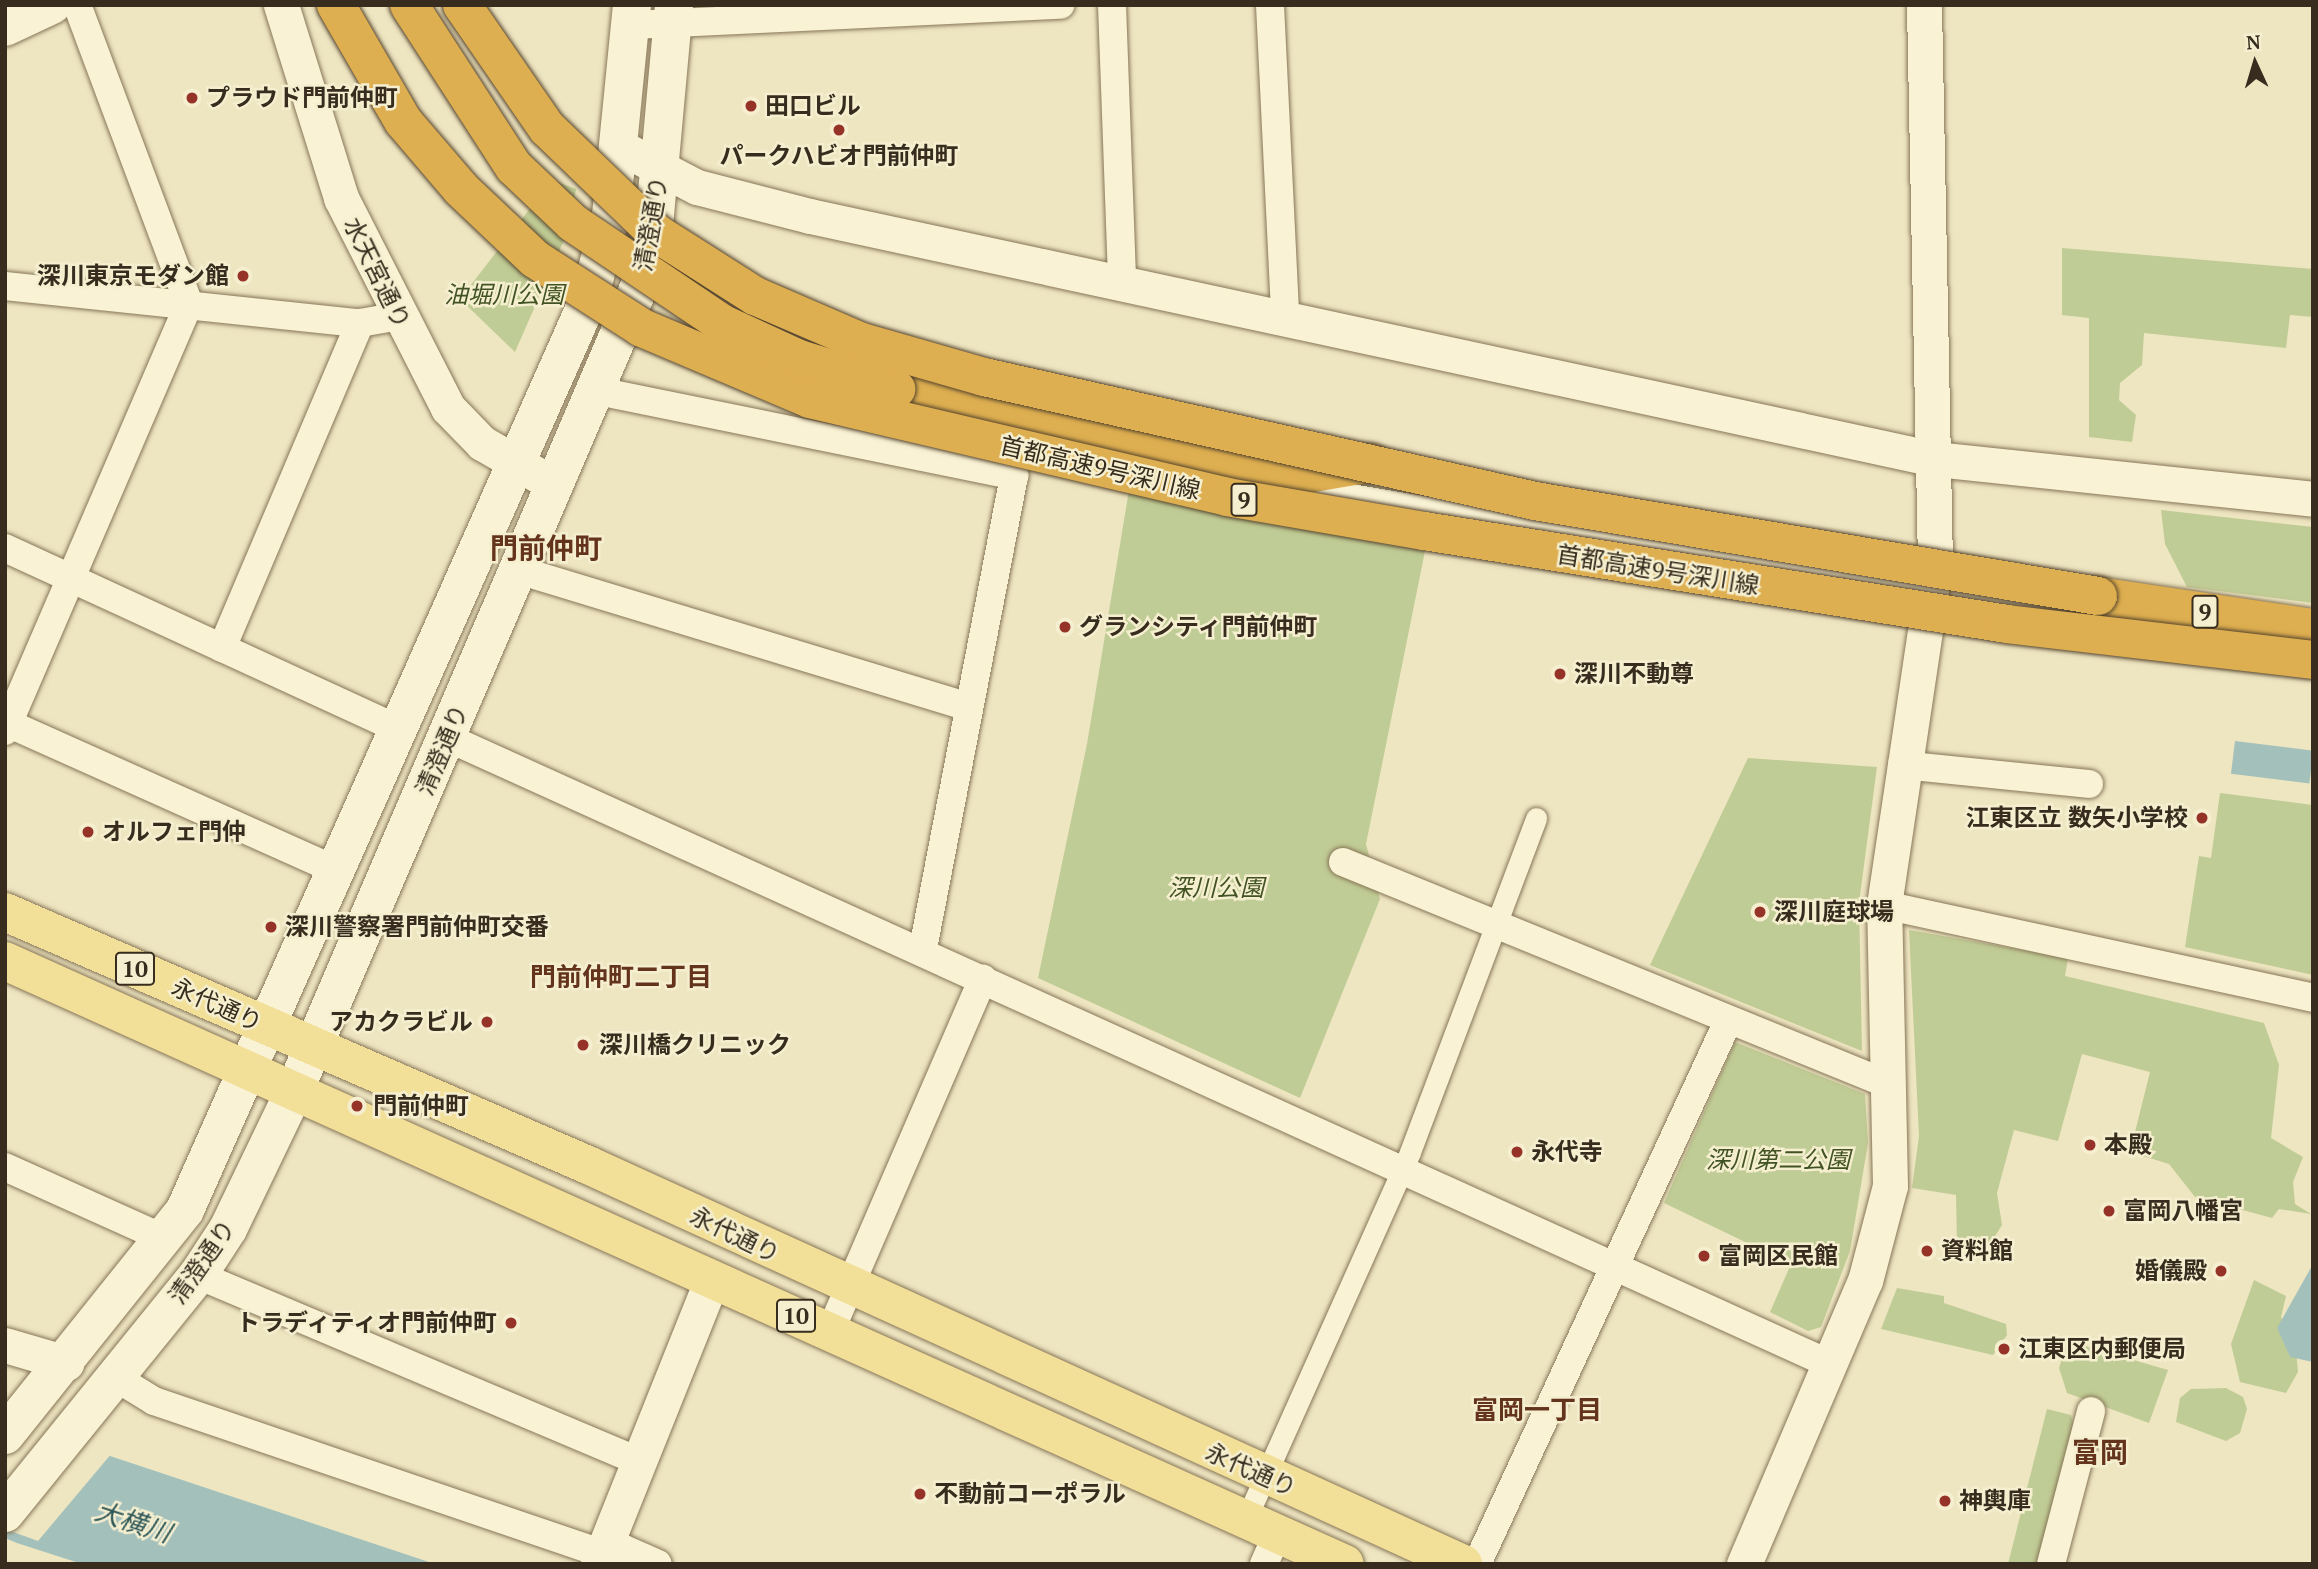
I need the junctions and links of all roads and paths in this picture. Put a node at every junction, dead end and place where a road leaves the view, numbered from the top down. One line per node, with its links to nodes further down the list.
1 (52, 5): 14 (main road)
2 (77, 5): 20 (street)
3 (281, 5): 21 (street, 水天宮通り)
4 (335, 5): 15 (highway, 首都高速9号深川線 / 9, bridge)
5 (356, 5): 15 (highway, bridge)
6 (409, 5): 28 (highway, bridge)
7 (462, 5): 28 (highway, 首都高速9号深川線 / 9, bridge)
8 (1060, 5): 12 (street)
9 (1112, 5): 18 (street)
10 (1270, 5): 22 (street)
11 (1924, 5): 26 (street)
12 (673, 14): 13 (street); 17 (main road, 清澄通り)
13 (631, 15): 16 (main road, 清澄通り)
14 (5, 27)
15 (377, 80): 36 (highway, 首都高速9号深川線 / 9, bridge)
16 (620, 147): 17 (street); 27 (main road, 清澄通り)
17 (661, 173): 18 (street); 24 (main road, 清澄通り)
18 (1122, 283): 22 (street)
19 (5, 286): 20 (street)
20 (189, 304): 23 (street); 33 (street)
21 (398, 316): 23 (street); 27 (street, 水天宮通り)
22 (1285, 317): 26 (street)
23 (360, 323): 37 (street)
24 (598, 391): 29 (main road, 清澄通り); 40 (street)
25 (921, 408): 34 (street)
26 (1935, 458): 30 (street); 34 (street)
27 (511, 463): 29 (street, 水天宮通り); 42 (main road, 清澄通り)
28 (1374, 463): 35 (highway, 首都高速9号深川線 / 9, bridge)
29 (555, 485): 32 (main road, 清澄通り)
30 (2313, 499)
31 (5, 548): 33 (street)
32 (517, 570): 40 (street); 43 (main road, 清澄通り)
33 (72, 579): 37 (street); 41 (street)
34 (1932, 591): 44 (street)
35 (2313, 628)
36 (2133, 640): 38 (highway, 首都高速9号深川線 / 9, bridge); 39 (highway, bridge)
37 (222, 648): 42 (street)
38 (2313, 660)
39 (2313, 679)
40 (968, 707): 52 (street)
41 (6, 726): 48 (street)
42 (397, 728): 48 (main road, 清澄通り)
43 (448, 738): 52 (street); 58 (main road, 清澄通り)
44 (1902, 765): 45 (street); 49 (street)
45 (2089, 784)
46 (1536, 818): 51 (street)
47 (1343, 863): 51 (street)
48 (332, 868): 57 (main road, 清澄通り)
49 (1884, 905): 55 (street); 60 (street)
50 (5, 912): 57 (main road, 永代通り / 10)
51 (1498, 923): 56 (street); 62 (street)
52 (922, 952): 54 (street)
53 (5, 961): 59 (main road, 永代通り / 10)
54 (983, 979): 62 (street); 68 (street)
55 (2313, 998)
56 (1728, 1021): 60 (street); 65 (street)
57 (265, 1026): 58 (main road, 永代通り / 10); 59 (main road, 清澄通り)
58 (312, 1048): 61 (main road, 清澄通り); 68 (main road, 永代通り / 10)
59 (245, 1072): 61 (main road, 永代通り / 10); 64 (main road, 清澄通り)
60 (1890, 1085): 72 (street)
61 (293, 1094): 66 (main road, 清澄通り); 67 (main road, 永代通り / 10)
62 (1403, 1166): 65 (street); 77 (street)
63 (5, 1167): 64 (street)
64 (165, 1239): 71 (main road, 清澄通り)
65 (1617, 1263): 72 (street); 84 (street)
66 (198, 1275): 73 (main road, 清澄通り); 76 (street)
67 (712, 1279): 69 (main road, 永代通り / 10); 76 (street)
68 (849, 1287): 69 (street); 77 (main road, 永代通り / 10)
69 (830, 1332): 79 (main road, 永代通り / 10)
70 (5, 1345): 71 (street)
71 (66, 1363): 75 (main road, 清澄通り)
72 (1830, 1364): 85 (street)
73 (115, 1377): 78 (main road, 清澄通り); 80 (street)
74 (2091, 1411): 86 (street)
75 (15, 1424)
76 (635, 1460): 80 (street)
77 (1265, 1476): 79 (street); 83 (main road, 永代通り / 10)
78 (5, 1513)
79 (1263, 1539): 82 (main road, 永代通り / 10)
80 (600, 1559): 81 (street)
81 (658, 1564)
82 (1345, 1564)
83 (1462, 1564)
84 (1477, 1564)
85 (1744, 1564)
86 (2051, 1564)

